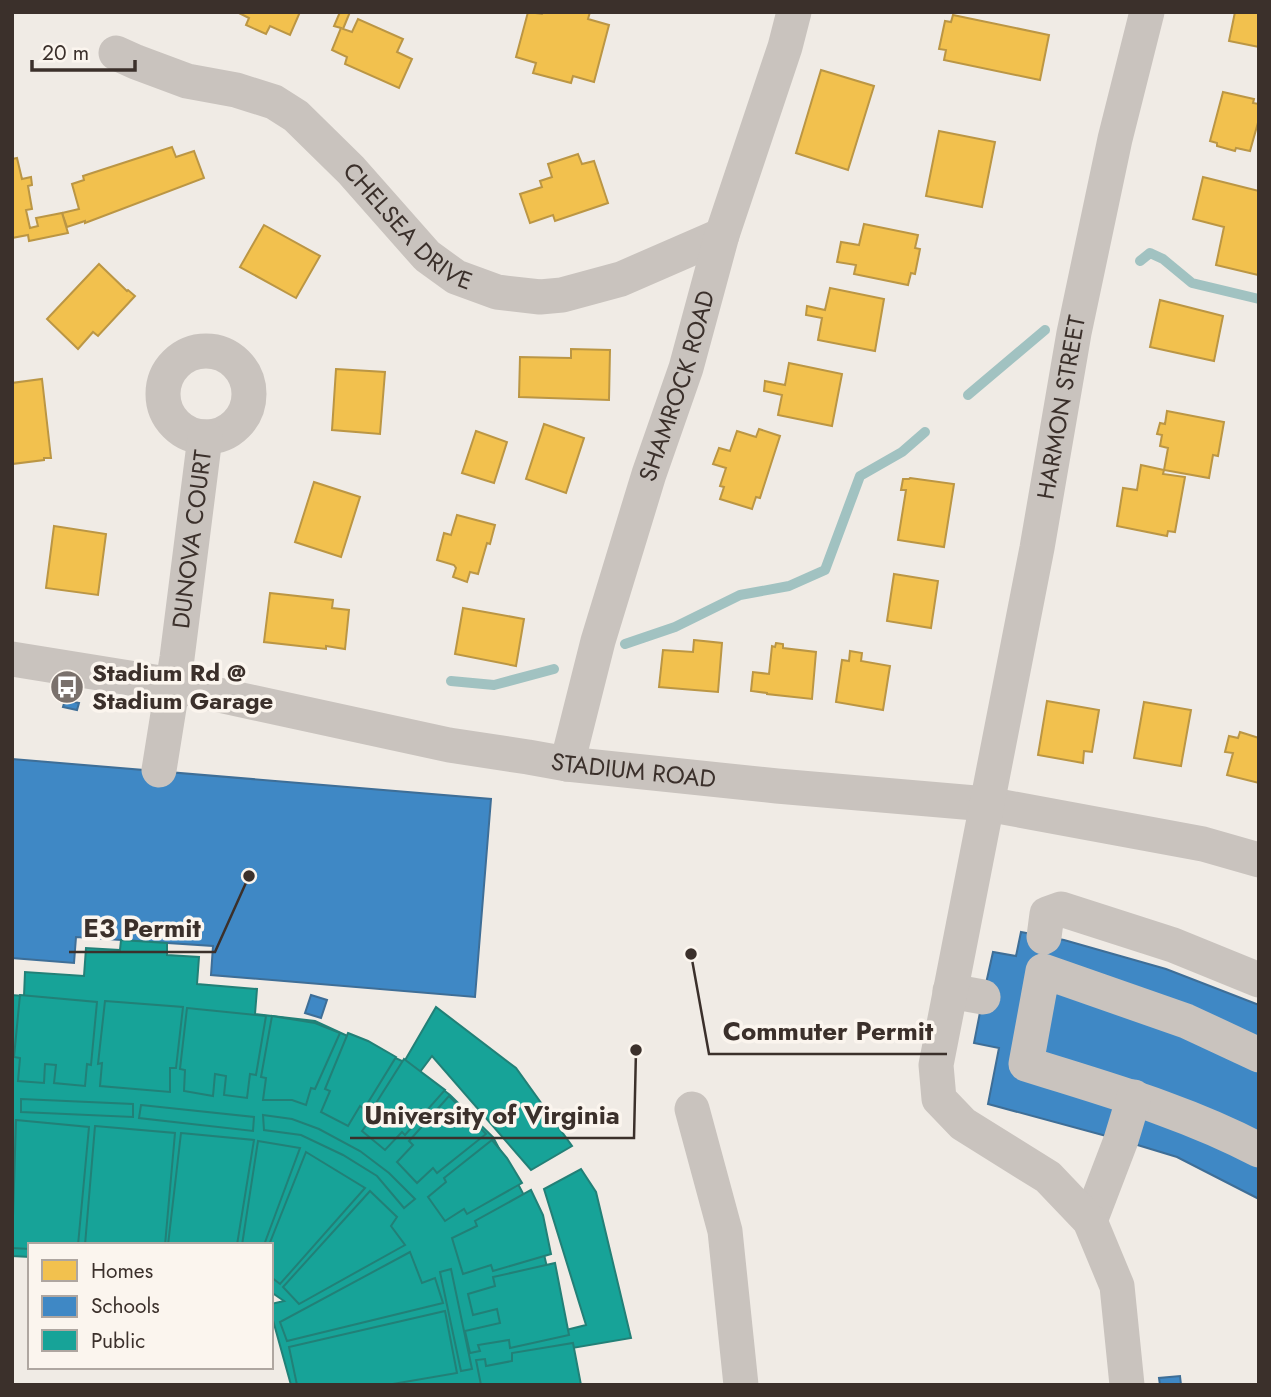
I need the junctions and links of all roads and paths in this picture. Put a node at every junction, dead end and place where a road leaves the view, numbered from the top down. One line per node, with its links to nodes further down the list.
1 (794, 12): 4 (street, SHAMROCK ROAD)
2 (1147, 12): 10 (street, HARMON STREET)
3 (117, 52): 4 (street, CHELSEA DRIVE)
4 (722, 235): 8 (street, SHAMROCK ROAD)
5 (205, 437): 7 (street, DUNOVA COURT)
6 (12, 659): 7 (street, STADIUM ROAD)
7 (173, 685): 8 (street, STADIUM ROAD); 9 (street, DUNOVA COURT)
8 (567, 764): 10 (street, STADIUM ROAD)
9 (159, 771)
10 (987, 804): 11 (street, STADIUM ROAD); 18 (street, HARMON STREET)
11 (1259, 860)
12 (1044, 937): 13 (street)
13 (1259, 980)
14 (1259, 1055): 15 (street)
15 (1134, 1097): 17 (street); 18 (street)
16 (692, 1109): 19 (street)
17 (1259, 1150)
18 (1090, 1221): 20 (street)
19 (741, 1385)
20 (1126, 1385)

